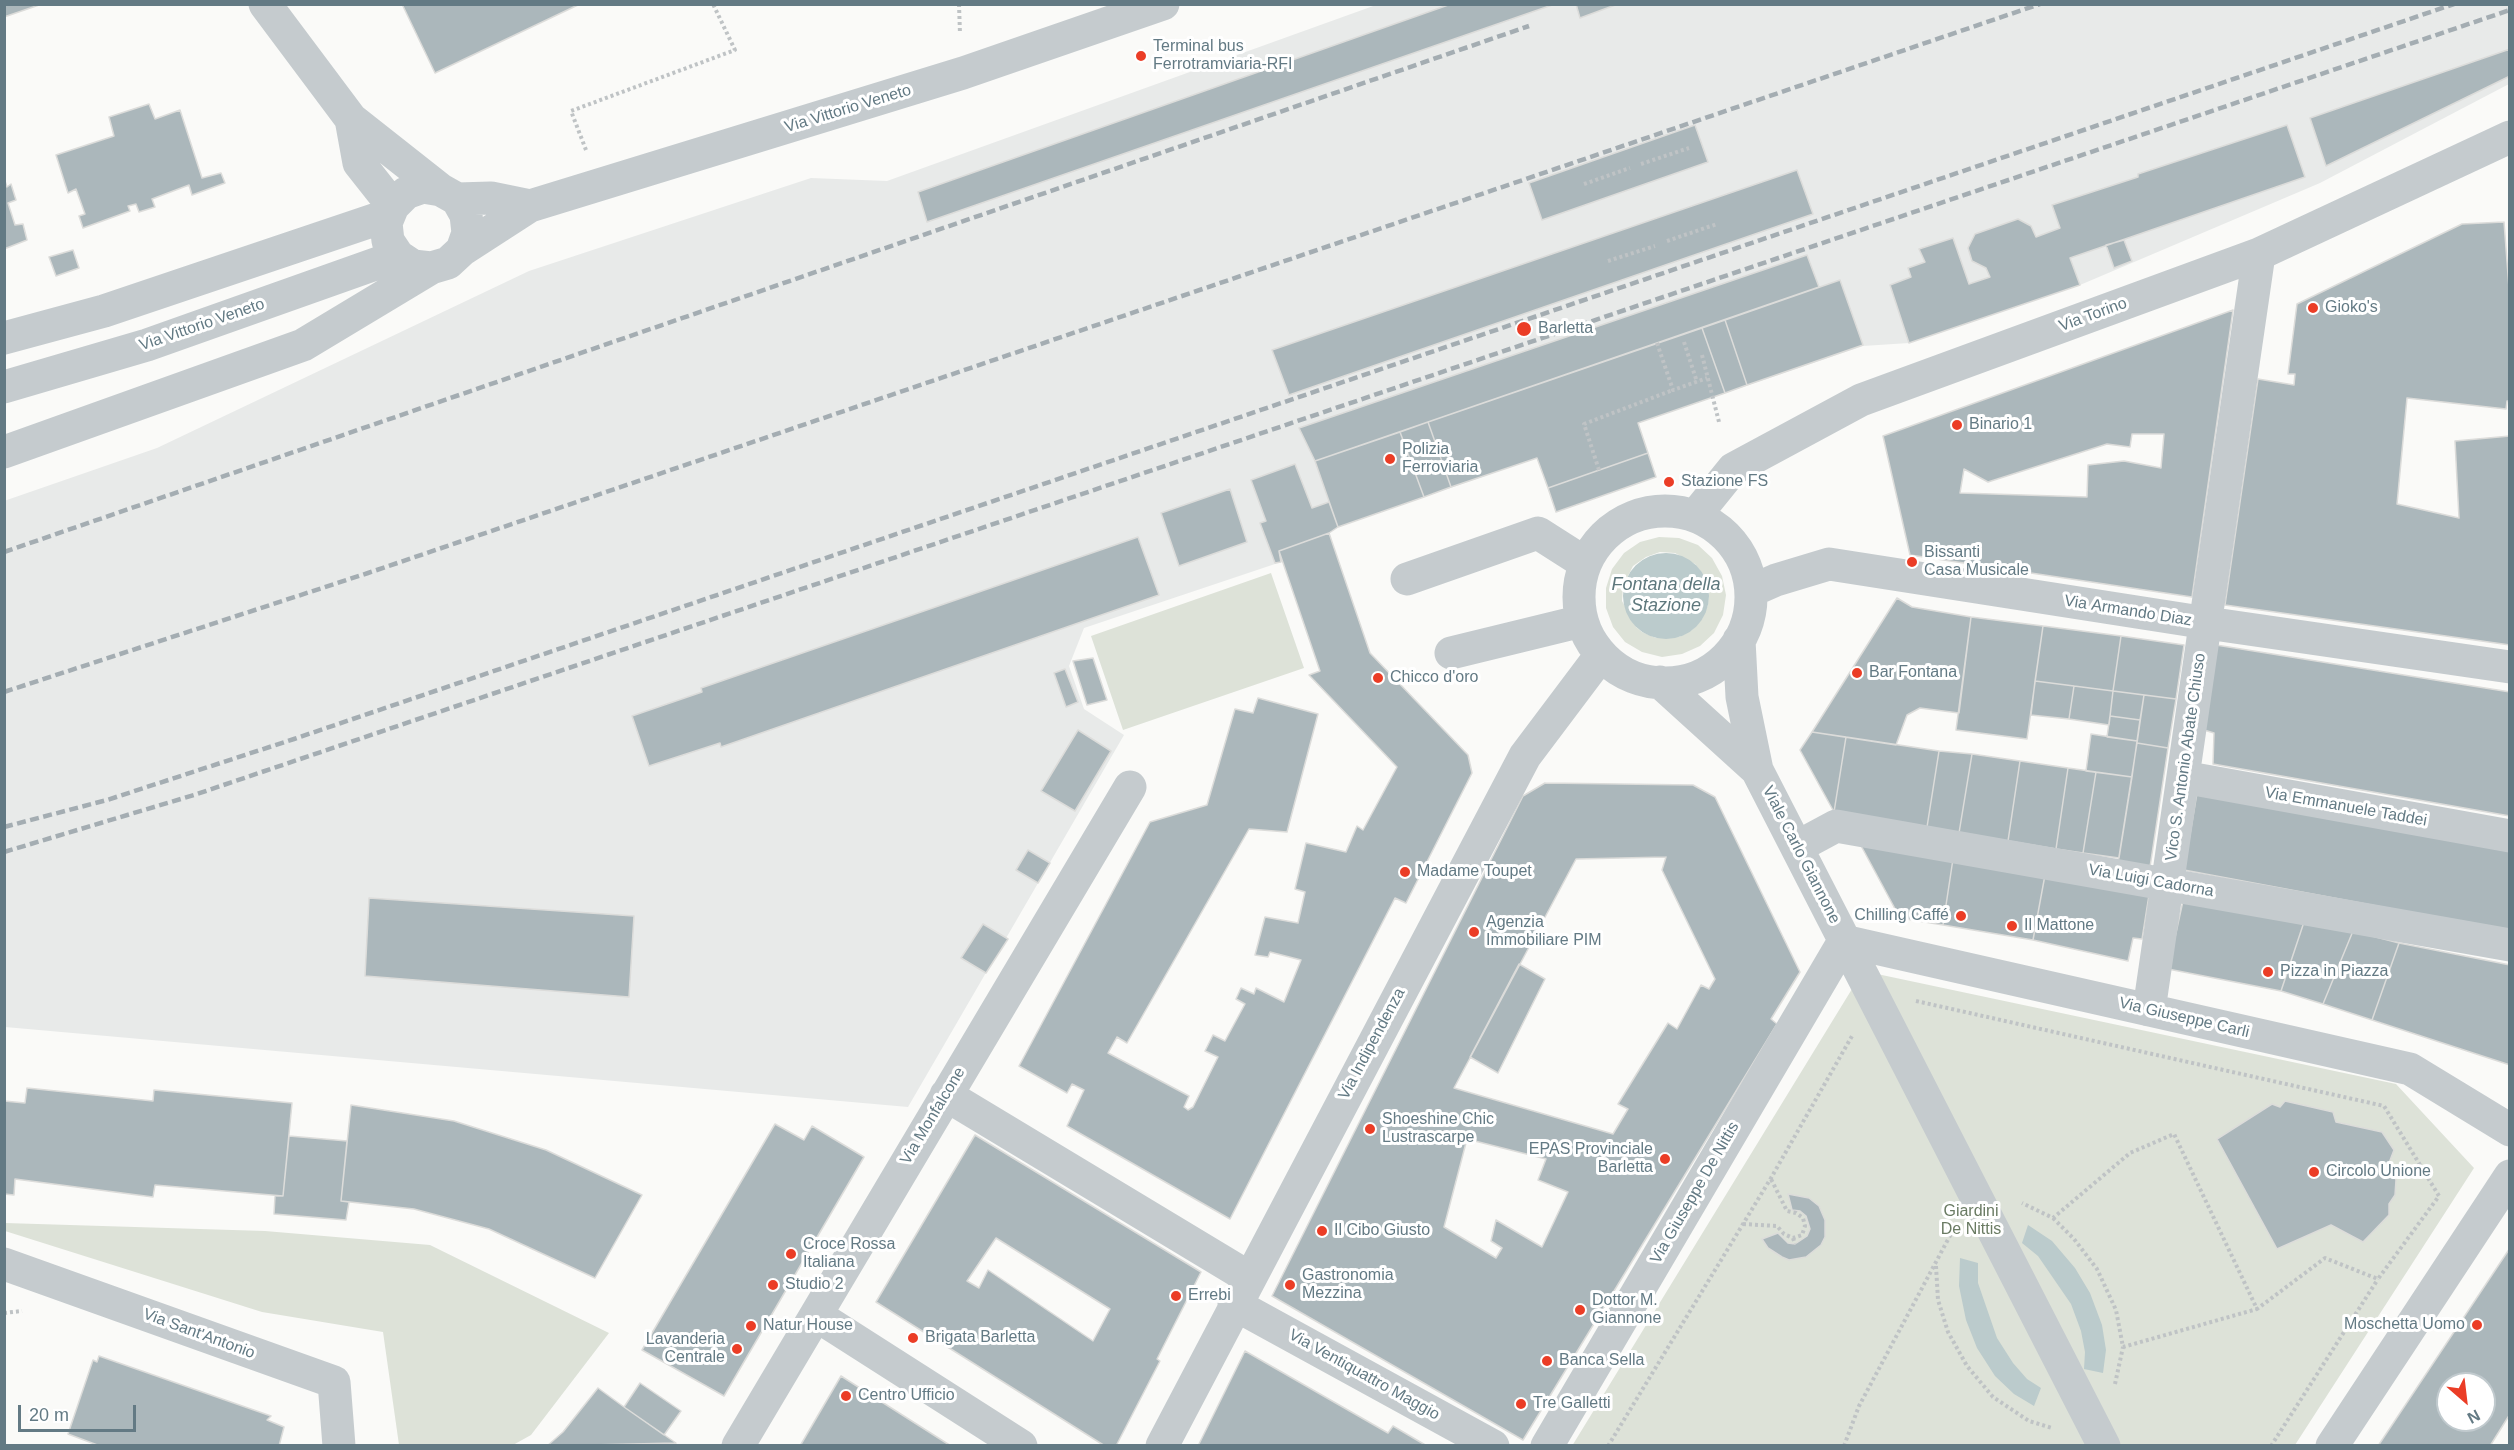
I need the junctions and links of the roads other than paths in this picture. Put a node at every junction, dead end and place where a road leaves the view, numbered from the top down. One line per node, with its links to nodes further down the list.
1 (265, 4): 3 (street)
2 (1163, 4): 6 (street, Via Vittorio Veneto)
3 (351, 119): 5 (street); 7 (street)
4 (2510, 137): 9 (street, Via Torino)
5 (449, 194): 6 (street, Via Vittorio Veneto); 7 (street); 8 (street)
6 (530, 206): 8 (street, Via Vittorio Veneto)
7 (391, 210): 10 (street); 12 (street)
8 (462, 250): 11 (street)
9 (2259, 254): 15 (street, Via Torino); 20 (street, Vico S. Antonio Abate Chiuso)
10 (398, 256): 11 (street); 13 (street, Via Vittorio Veneto)
11 (431, 268): 14 (street)
12 (4, 338)
13 (4, 387)
14 (4, 452)
15 (1695, 516): 16 (street); 18 (street)
16 (1585, 563): 17 (street); 19 (street)
17 (1407, 579)
18 (1751, 591): 20 (street, Via Armando Diaz); 21 (street)
19 (1582, 621): 22 (street); 23 (street)
20 (2206, 623): 24 (street, Via Armando Diaz); 27 (street, Vico S. Antonio Abate Chiuso)
21 (1739, 640): 25 (street); 26 (street)
22 (1451, 653)
23 (1601, 656): 25 (street); 39 (street, Via Indipendenza)
24 (2510, 667)
25 (1660, 682): 26 (street)
26 (1757, 770): 30 (street, Viale Carlo Giannone)
27 (2182, 777): 29 (street, Via Emmanuele Taddei); 31 (street, Vico S. Antonio Abate Chiuso)
28 (1130, 787): 35 (street, Via Monfalcone)
29 (2510, 836)
30 (1797, 847): 31 (street, Via Luigi Cadorna); 32 (street, Viale Carlo Giannone)
31 (2168, 884): 33 (street, Via Luigi Cadorna); 34 (street, Vico S. Antonio Abate Chiuso)
32 (1844, 941): 34 (street, Via Giuseppe Carli); 41 (street, Viale Carlo Giannone); 47 (street, Via Giuseppe De Nittis)
33 (2510, 945)
34 (2149, 1010): 36 (street, Via Giuseppe Carli)
35 (946, 1095): 39 (street, Via Ventiquattro Maggio); 40 (street, Via Monfalcone)
36 (2510, 1130)
37 (2508, 1183): 48 (street)
38 (4, 1264): 42 (street, Via Sant'Antonio)
39 (1241, 1291): 45 (street, Via Indipendenza); 46 (street, Via Ventiquattro Maggio)
40 (816, 1315): 43 (street, Via Monfalcone); 44 (street)
41 (2098, 1433)
42 (339, 1446)
43 (738, 1446)
44 (1021, 1446)
45 (1162, 1446)
46 (1493, 1446)
47 (1547, 1446)
48 (2332, 1446)

